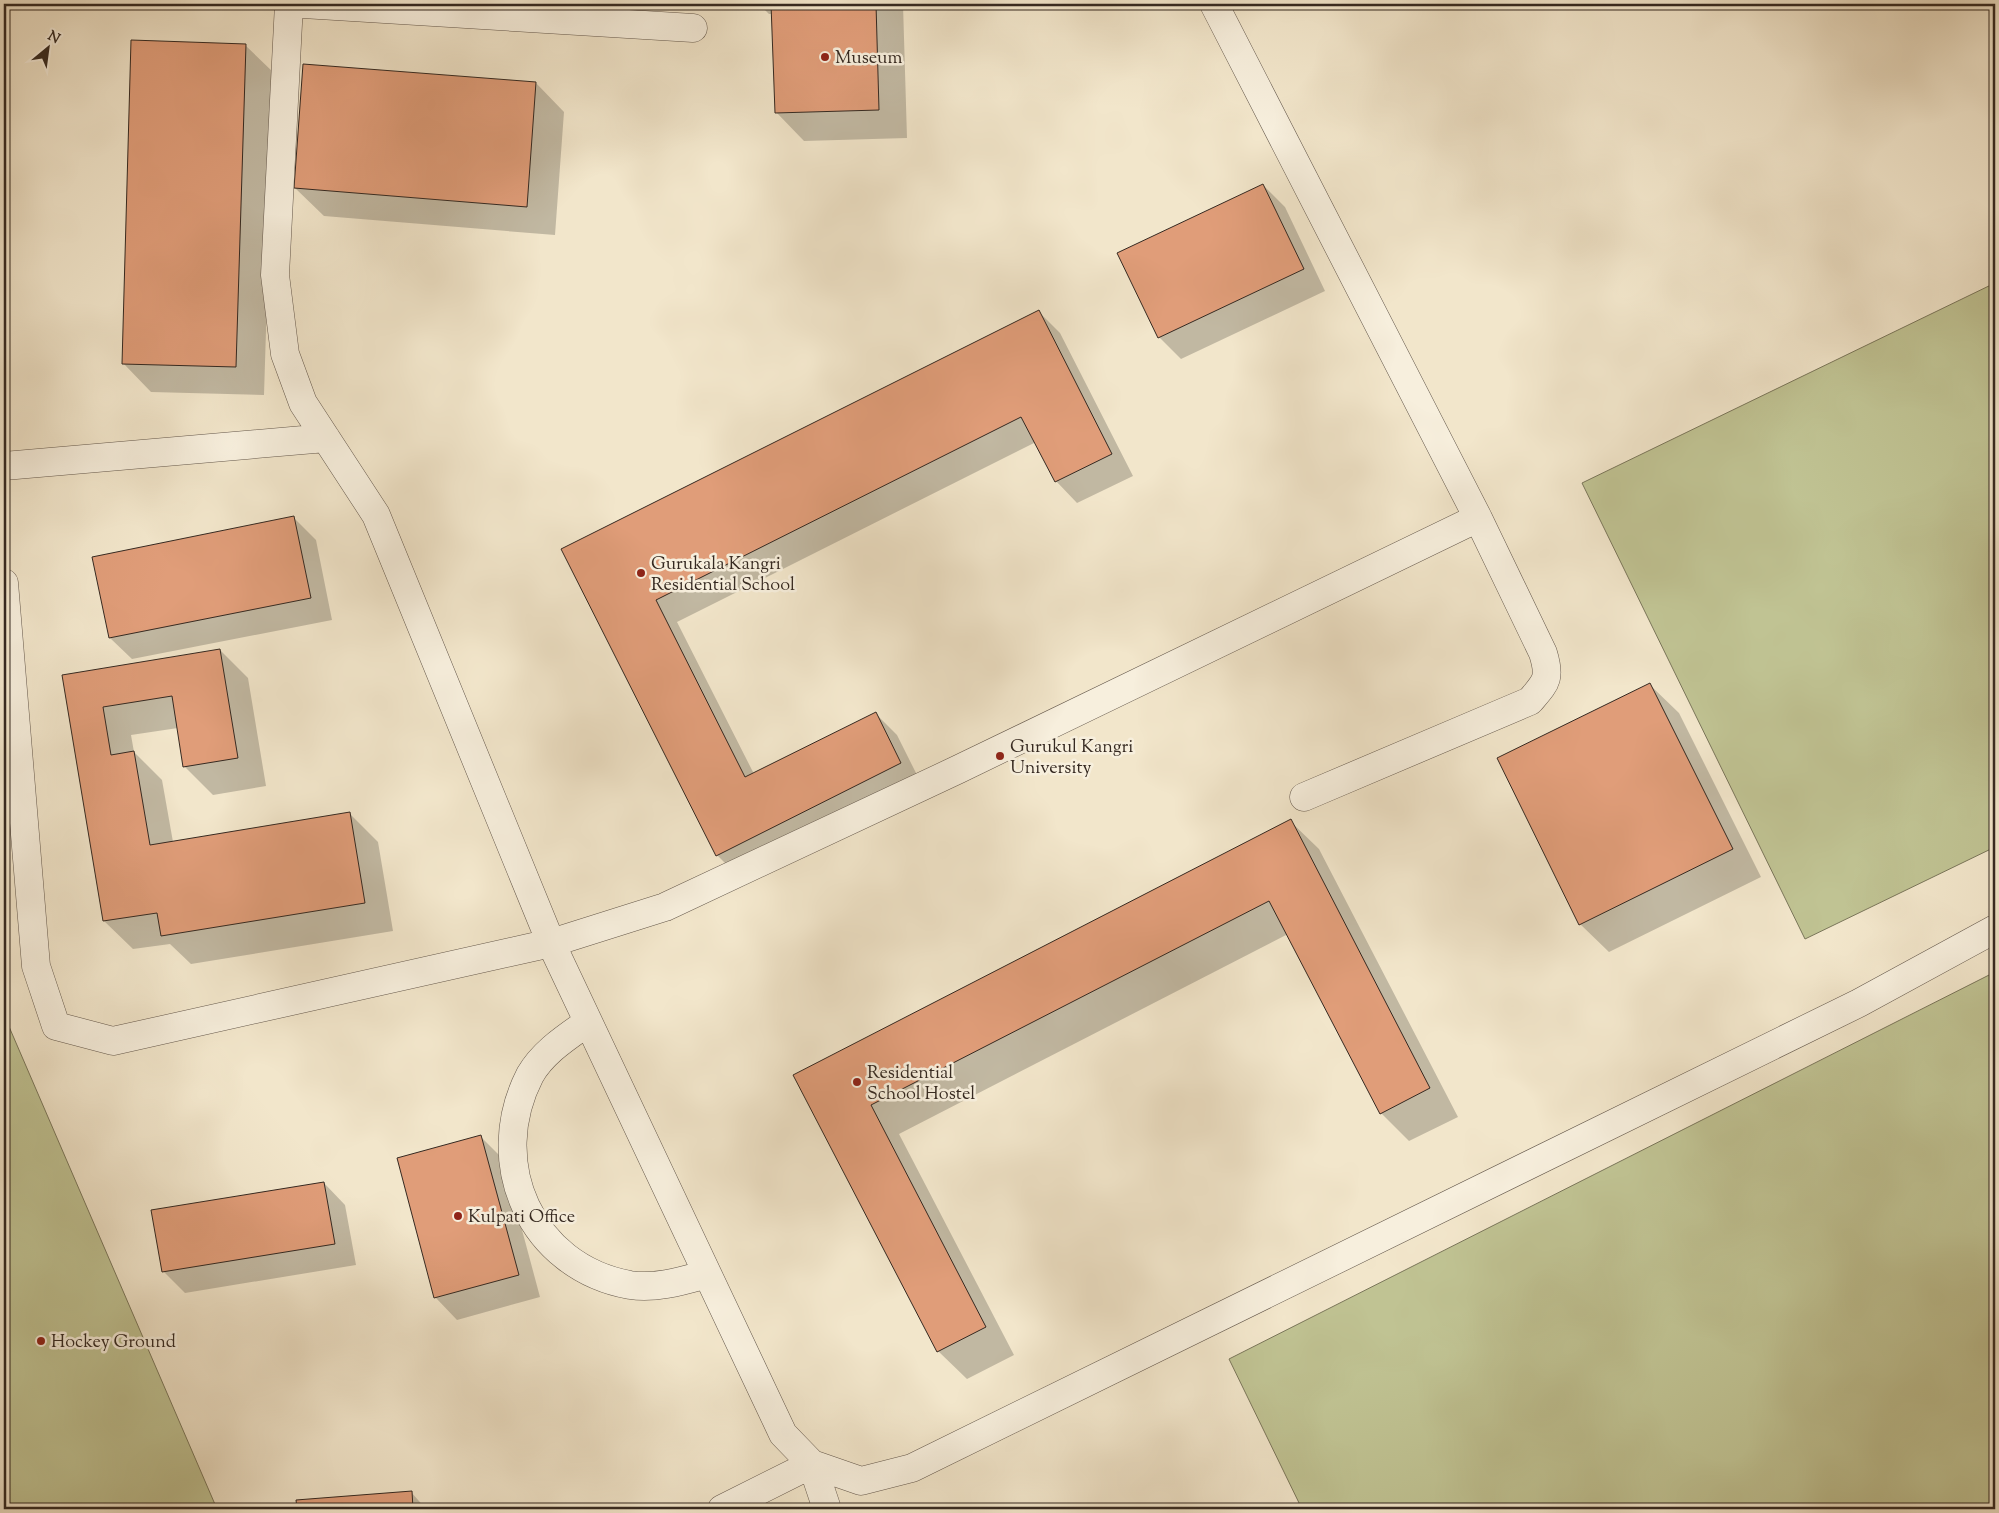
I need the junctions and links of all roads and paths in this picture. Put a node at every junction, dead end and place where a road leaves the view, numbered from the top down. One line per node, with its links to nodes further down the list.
1 (289, 4): 5 (street)
2 (303, 4): 4 (street)
3 (1214, 4): 7 (street)
4 (693, 28)
5 (326, 438): 6 (street); 11 (street)
6 (4, 466)
7 (1478, 518): 9 (street); 11 (street)
8 (4, 583): 11 (street)
9 (1304, 797)
10 (1995, 929): 14 (street)
11 (551, 944): 12 (street)
12 (588, 1022): 13 (street); 13 (street)
13 (708, 1274): 14 (street)
14 (812, 1464): 15 (street); 16 (street)
15 (722, 1509)
16 (827, 1509)

